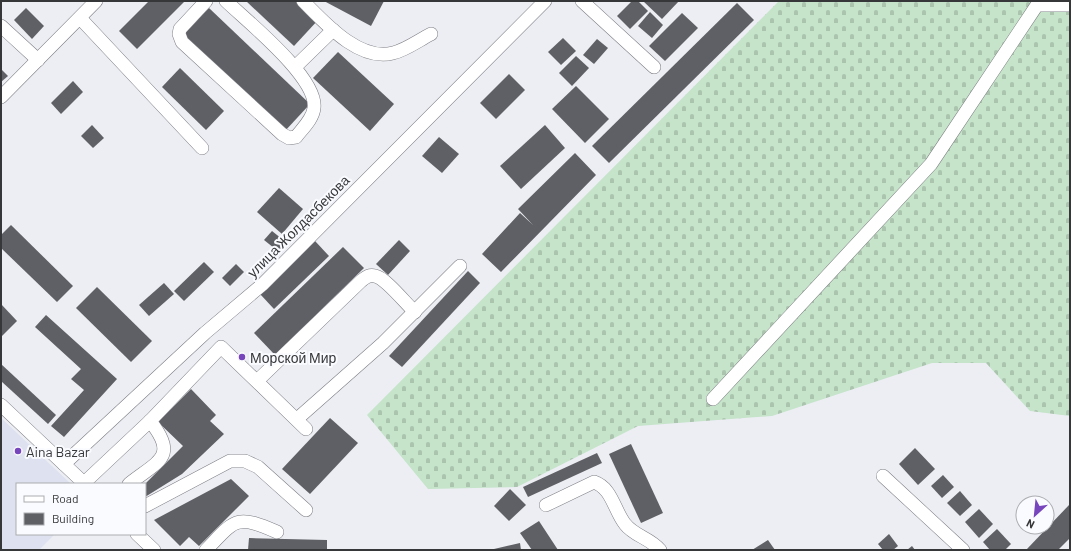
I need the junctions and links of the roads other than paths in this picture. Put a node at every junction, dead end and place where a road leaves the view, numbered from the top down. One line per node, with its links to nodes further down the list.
1 (96, 1): 8 (street)
2 (206, 1): 13 (street)
3 (226, 1): 13 (street)
4 (303, 1): 10 (street)
5 (545, 1): 19 (street, улица Жолдасбекова)
6 (582, 1): 14 (street)
7 (1070, 5): 22 (street)
8 (80, 18): 12 (street); 16 (street)
9 (1, 26): 12 (street)
10 (333, 30): 11 (street); 13 (street)
11 (431, 34)
12 (38, 60): 15 (street)
13 (296, 67)
14 (654, 67)
15 (1, 97)
16 (202, 148)
17 (460, 266): 18 (street)
18 (415, 312): 21 (street); 24 (street)
19 (205, 333): 20 (street); 27 (street, улица Жолдасбекова)
20 (221, 347): 21 (street); 25 (street)
21 (257, 381): 24 (street)
22 (713, 399)
23 (1, 405): 27 (street)
24 (297, 420): 26 (street)
25 (150, 421): 30 (street); 31 (street)
26 (306, 429)
27 (64, 464): 29 (street)
28 (883, 476): 40 (street)
29 (83, 483)
30 (85, 483)
31 (130, 483)
32 (146, 505): 34 (street)
33 (546, 505): 39 (street)
34 (306, 510)
35 (278, 532): 38 (street)
36 (138, 535): 37 (street)
37 (154, 550)
38 (206, 550)
39 (660, 550)
40 (963, 550)

